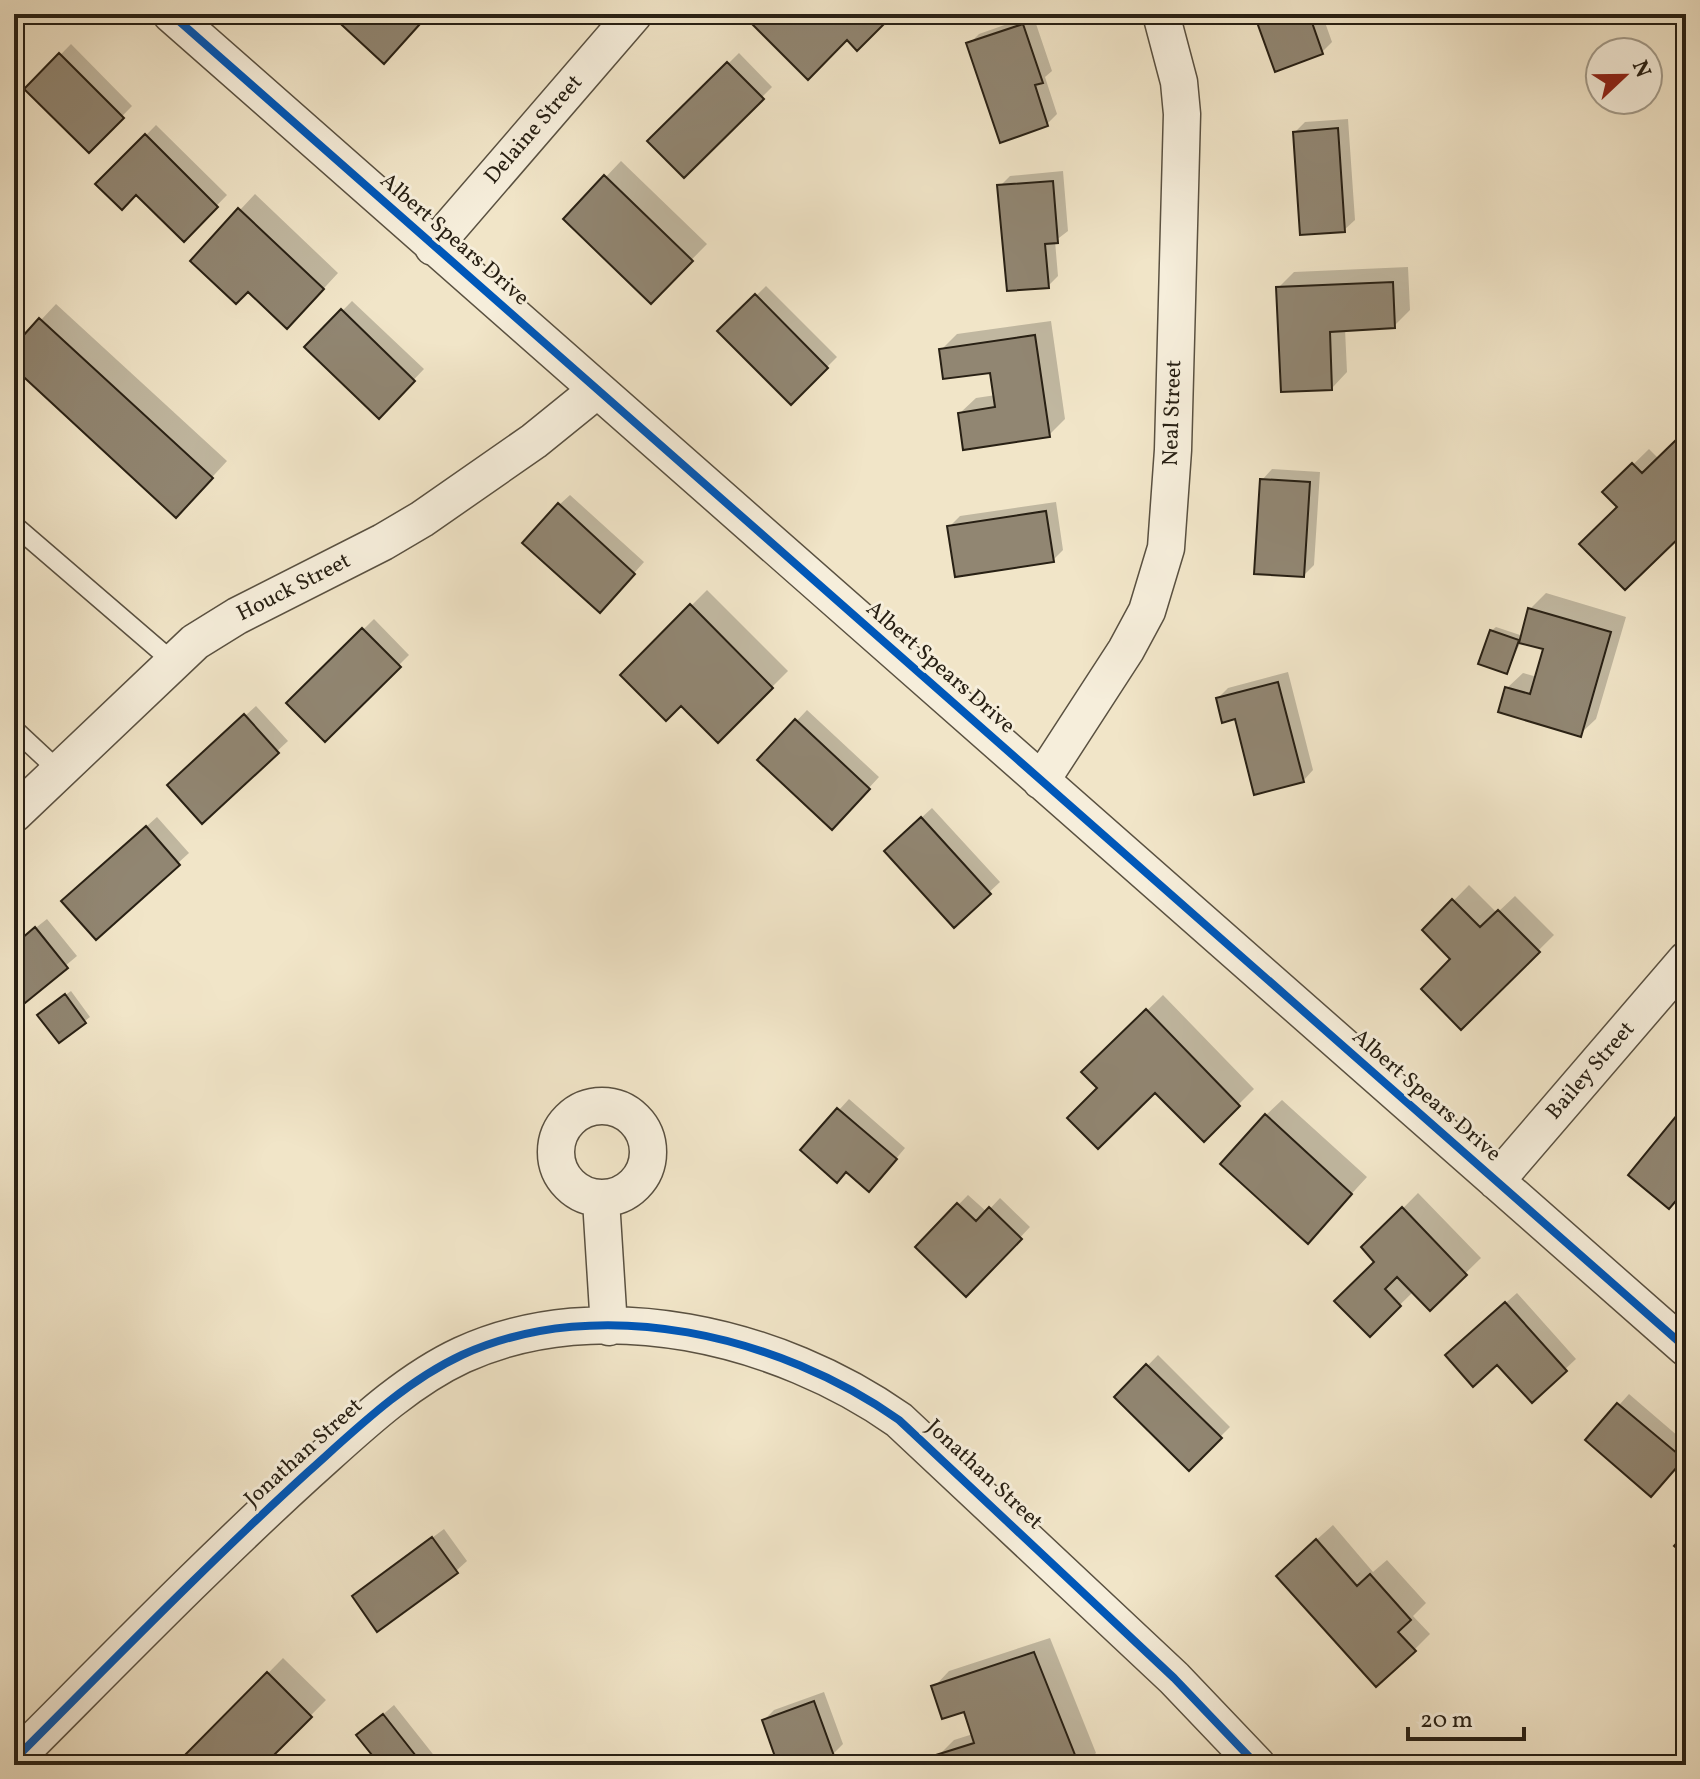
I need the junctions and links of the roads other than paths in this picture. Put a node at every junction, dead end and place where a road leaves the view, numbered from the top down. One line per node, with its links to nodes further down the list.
1 (171, 14): 4 (street, Albert Spears Drive)
2 (634, 14): 4 (street, Delaine Street)
3 (1161, 14): 10 (street, Neal Street)
4 (433, 247): 5 (street, Albert Spears Drive)
5 (597, 390): 7 (street, Houck Street); 10 (street, Albert Spears Drive)
6 (14, 525): 7 (lane)
7 (172, 661): 9 (street, Houck Street)
8 (14, 729): 9 (lane)
9 (59, 771): 11 (street, Houck Street)
10 (1041, 781): 13 (street, Albert Spears Drive)
11 (14, 814)
12 (1686, 960): 13 (street, Bailey Street)
13 (1496, 1181): 16 (street, Albert Spears Drive)
14 (601, 1200): 15 (street)
15 (609, 1327): 17 (street, Jonathan Street); 18 (street, Jonathan Street)
16 (1686, 1348)
17 (14, 1760)
18 (1257, 1765)

